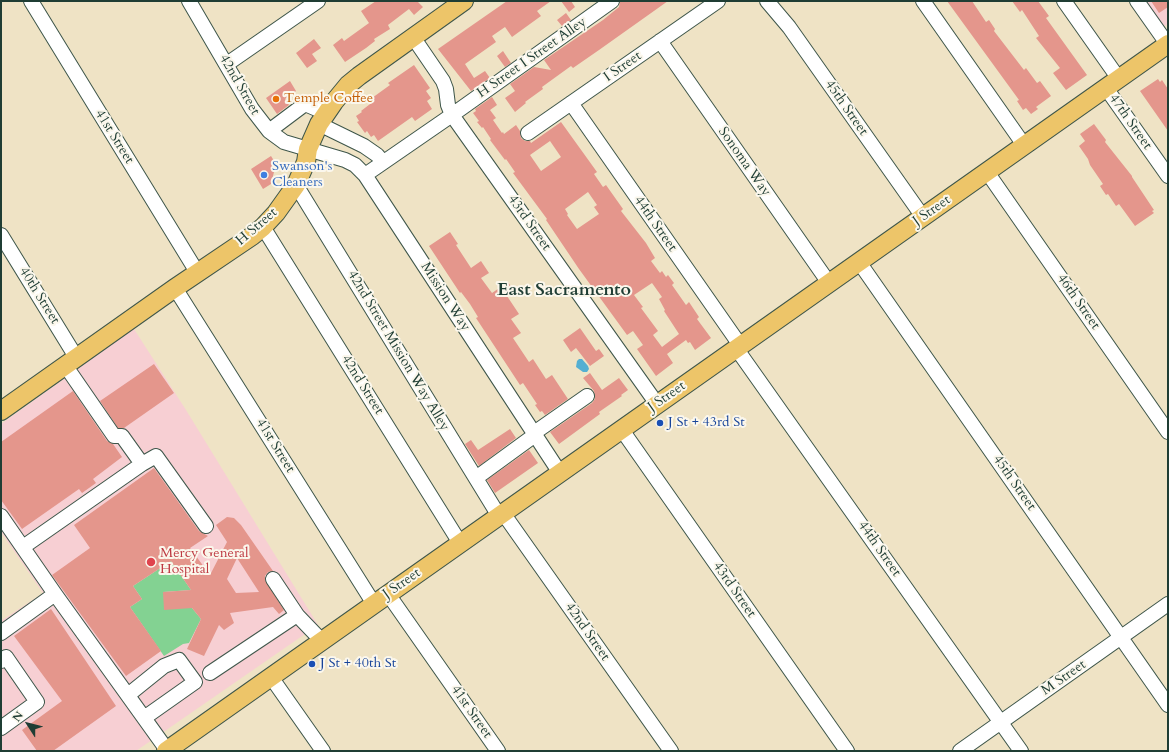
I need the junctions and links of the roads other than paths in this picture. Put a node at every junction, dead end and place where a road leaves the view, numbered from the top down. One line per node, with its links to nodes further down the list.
1 (31, 1): 32 (street, 41st Street)
2 (189, 1): 14 (street, 42nd Street)
3 (318, 1): 14 (street)
4 (464, 1): 11 (main road, H Street)
5 (612, 1): 17 (street, H Street I Street Alley)
6 (718, 1): 12 (street, I Street)
7 (767, 1): 28 (street, 45th Street)
8 (923, 1): 21 (street)
9 (1064, 1): 15 (street, 47th Street)
10 (1137, 1): 13 (street)
11 (413, 37): 17 (street, 43rd Street); 18 (main road, H Street)
12 (660, 41): 16 (street, I Street); 33 (street, Sonoma Way)
13 (1168, 44): 15 (main road, J Street)
14 (227, 64): 19 (street, 42nd Street)
15 (1113, 83): 21 (main road, J Street); 26 (street, 47th Street)
16 (571, 103): 20 (street, I Street); 35 (street, 44th Street)
17 (452, 115): 23 (street, H Street I Street Alley); 38 (street, 43rd Street)
18 (323, 118): 19 (street); 22 (main road, H Street); 23 (street)
19 (268, 131): 22 (street, 42nd Street)
20 (528, 133)
21 (1024, 145): 24 (main road, J Street)
22 (308, 149): 25 (street, Mission Way); 27 (main road, H Street)
23 (383, 162): 25 (street, H Street I Street Alley)
24 (987, 172): 28 (main road, J Street); 41 (street, 46th Street)
25 (365, 175): 42 (street, Mission Way)
26 (1168, 176)
27 (296, 185): 29 (main road, H Street); 45 (street, 42nd Street Mission Way Alley)
28 (923, 217): 31 (main road, J Street)
29 (263, 227): 32 (main road, H Street); 49 (street, 42nd Street)
30 (1, 235): 36 (street, 40th Street)
31 (859, 262): 33 (main road, J Street); 57 (street, 45th Street)
32 (197, 272): 34 (main road, H Street)
33 (829, 284): 35 (main road, J Street)
34 (175, 288): 36 (main road, H Street); 53 (street, 41st Street)
35 (738, 347): 38 (main road, J Street); 65 (street, 44th Street)
36 (70, 361): 39 (main road, H Street); 43 (street, 40th Street)
37 (587, 396): 42 (street)
38 (657, 404): 40 (main road, J Street)
39 (2, 408)
40 (622, 430): 44 (main road, J Street); 71 (street, 43rd Street)
41 (1168, 432)
42 (535, 434): 44 (street, Mission Way); 45 (street)
43 (142, 464): 48 (street); 50 (street)
44 (560, 473): 46 (main road, J Street)
45 (476, 478): 46 (street, 42nd Street Mission Way Alley)
46 (501, 515): 49 (main road, J Street); 70 (street, 42nd Street)
47 (2, 519): 50 (street)
48 (206, 526)
49 (460, 543): 53 (main road, J Street)
50 (23, 547): 52 (street)
51 (273, 579): 55 (street)
52 (55, 594): 56 (street); 62 (street)
53 (381, 599): 58 (main road, J Street); 69 (street, 41st Street)
54 (1168, 604): 57 (street, M Street)
55 (297, 615): 58 (street); 60 (street)
56 (1, 632)
57 (1121, 637): 63 (street, 45th Street); 65 (street, M Street)
58 (322, 641): 61 (main road, J Street)
59 (1, 661): 66 (street)
60 (210, 673)
61 (271, 677): 67 (main road, J Street); 68 (street)
62 (128, 695): 64 (street); 64 (street)
63 (1168, 705)
64 (144, 718): 67 (street)
65 (1001, 722): 72 (street, M Street); 73 (street, 44th Street)
66 (1, 728)
67 (166, 751)
68 (323, 751)
69 (498, 751)
70 (671, 751)
71 (847, 751)
72 (960, 751)
73 (1021, 751)

